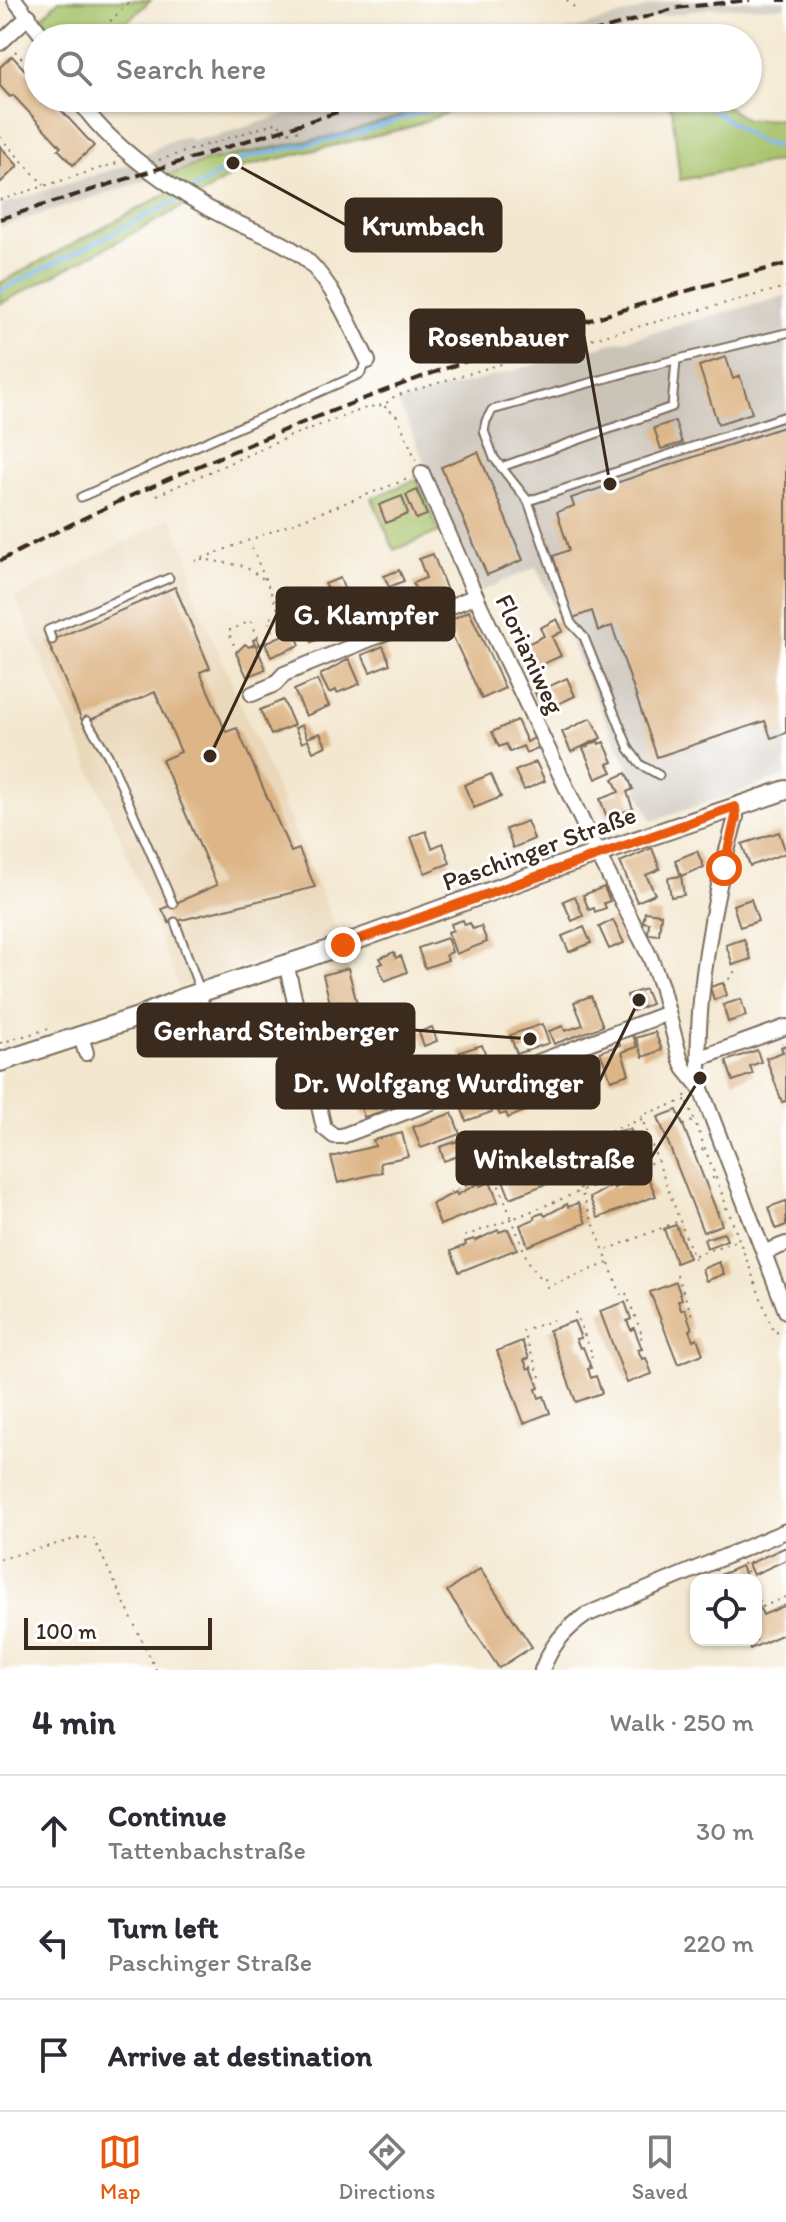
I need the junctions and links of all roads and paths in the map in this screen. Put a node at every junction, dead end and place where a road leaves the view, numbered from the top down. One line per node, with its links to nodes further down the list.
1 (15, 0): 5 (street)
2 (132, 0): 7 (path)
3 (567, 0): 4 (path)
4 (574, 7)
5 (29, 16): 6 (street); 8 (street)
6 (34, 24)
7 (107, 24)
8 (2, 41): 9 (path)
9 (24, 63)
10 (88, 112): 15 (street)
11 (304, 129): 15 (path)
12 (0, 137): 13 (path)
13 (5, 142): 14 (path); 16 (path)
14 (1, 147)
15 (136, 158): 16 (path); 21 (street)
16 (45, 186): 17 (path)
17 (0, 200)
18 (786, 287): 22 (path)
19 (786, 333): 20 (lane)
20 (676, 360): 24 (lane); 24 (lane)
21 (368, 361): 27 (lane)
22 (384, 405): 25 (path); 26 (path)
23 (786, 416): 28 (lane)
24 (501, 467): 28 (lane)
25 (422, 473): 30 (path); 34 (street, Florianiweg)
26 (157, 495)
27 (81, 497)
28 (528, 501): 41 (lane)
29 (252, 548): 33 (path)
30 (201, 559): 31 (path); 33 (path)
31 (195, 561)
32 (169, 578): 36 (lane)
33 (266, 581): 35 (path)
34 (476, 596): 39 (street); 44 (street, Florianiweg)
35 (276, 638)
36 (52, 640)
37 (261, 645): 38 (path)
38 (237, 652)
39 (252, 694)
40 (87, 721): 45 (lane)
41 (659, 775)
42 (786, 790): 43 (street, Paschinger Straße)
43 (735, 807): 44 (street, Paschinger Straße); 53 (street)
44 (598, 854): 48 (street, Paschinger Straße); 51 (street, Florianiweg)
45 (173, 904)
46 (175, 922): 50 (lane)
47 (732, 961): 49 (path)
48 (286, 966): 50 (street, Paschinger Straße); 51 (street)
49 (724, 986)
50 (202, 997): 54 (street, Paschinger Straße)
51 (668, 1013): 55 (street, Florianiweg)
52 (786, 1027): 53 (street)
53 (700, 1058): 55 (street)
54 (0, 1062)
55 (701, 1089): 78 (street)
56 (685, 1095): 57 (path)
57 (686, 1100): 58 (path); 59 (path)
58 (642, 1119): 61 (path); 64 (path)
59 (694, 1120): 60 (path); 62 (path)
60 (683, 1125)
61 (564, 1149): 65 (path); 68 (path)
62 (705, 1149): 63 (path); 66 (path)
63 (694, 1153)
64 (658, 1160): 68 (path); 73 (path)
65 (495, 1176): 69 (path); 72 (path)
66 (716, 1177): 67 (path); 70 (path)
67 (705, 1182)
68 (581, 1191): 72 (path); 77 (path)
69 (450, 1192)
70 (727, 1207): 71 (path); 75 (path)
71 (717, 1212)
72 (512, 1219): 74 (path); 80 (path)
73 (680, 1221): 77 (path); 79 (path)
74 (465, 1236)
75 (739, 1239): 79 (path); 89 (path)
76 (786, 1244): 78 (street)
77 (604, 1251): 80 (path)
78 (765, 1252): 85 (street)
79 (693, 1256): 81 (path)
80 (608, 1263): 84 (path)
81 (697, 1264)
82 (677, 1275): 87 (path)
83 (626, 1293): 90 (path)
84 (621, 1295)
85 (786, 1311)
86 (575, 1312): 91 (path)
87 (691, 1319)
88 (553, 1320): 92 (path)
89 (786, 1330)
90 (640, 1338)
91 (590, 1357)
92 (540, 1377)
93 (786, 1531): 94 (street)
94 (738, 1551): 96 (path); 100 (street)
95 (0, 1559): 99 (path)
96 (748, 1574)
97 (786, 1597): 98 (path)
98 (762, 1607)
99 (156, 1670)
100 (542, 1670)

